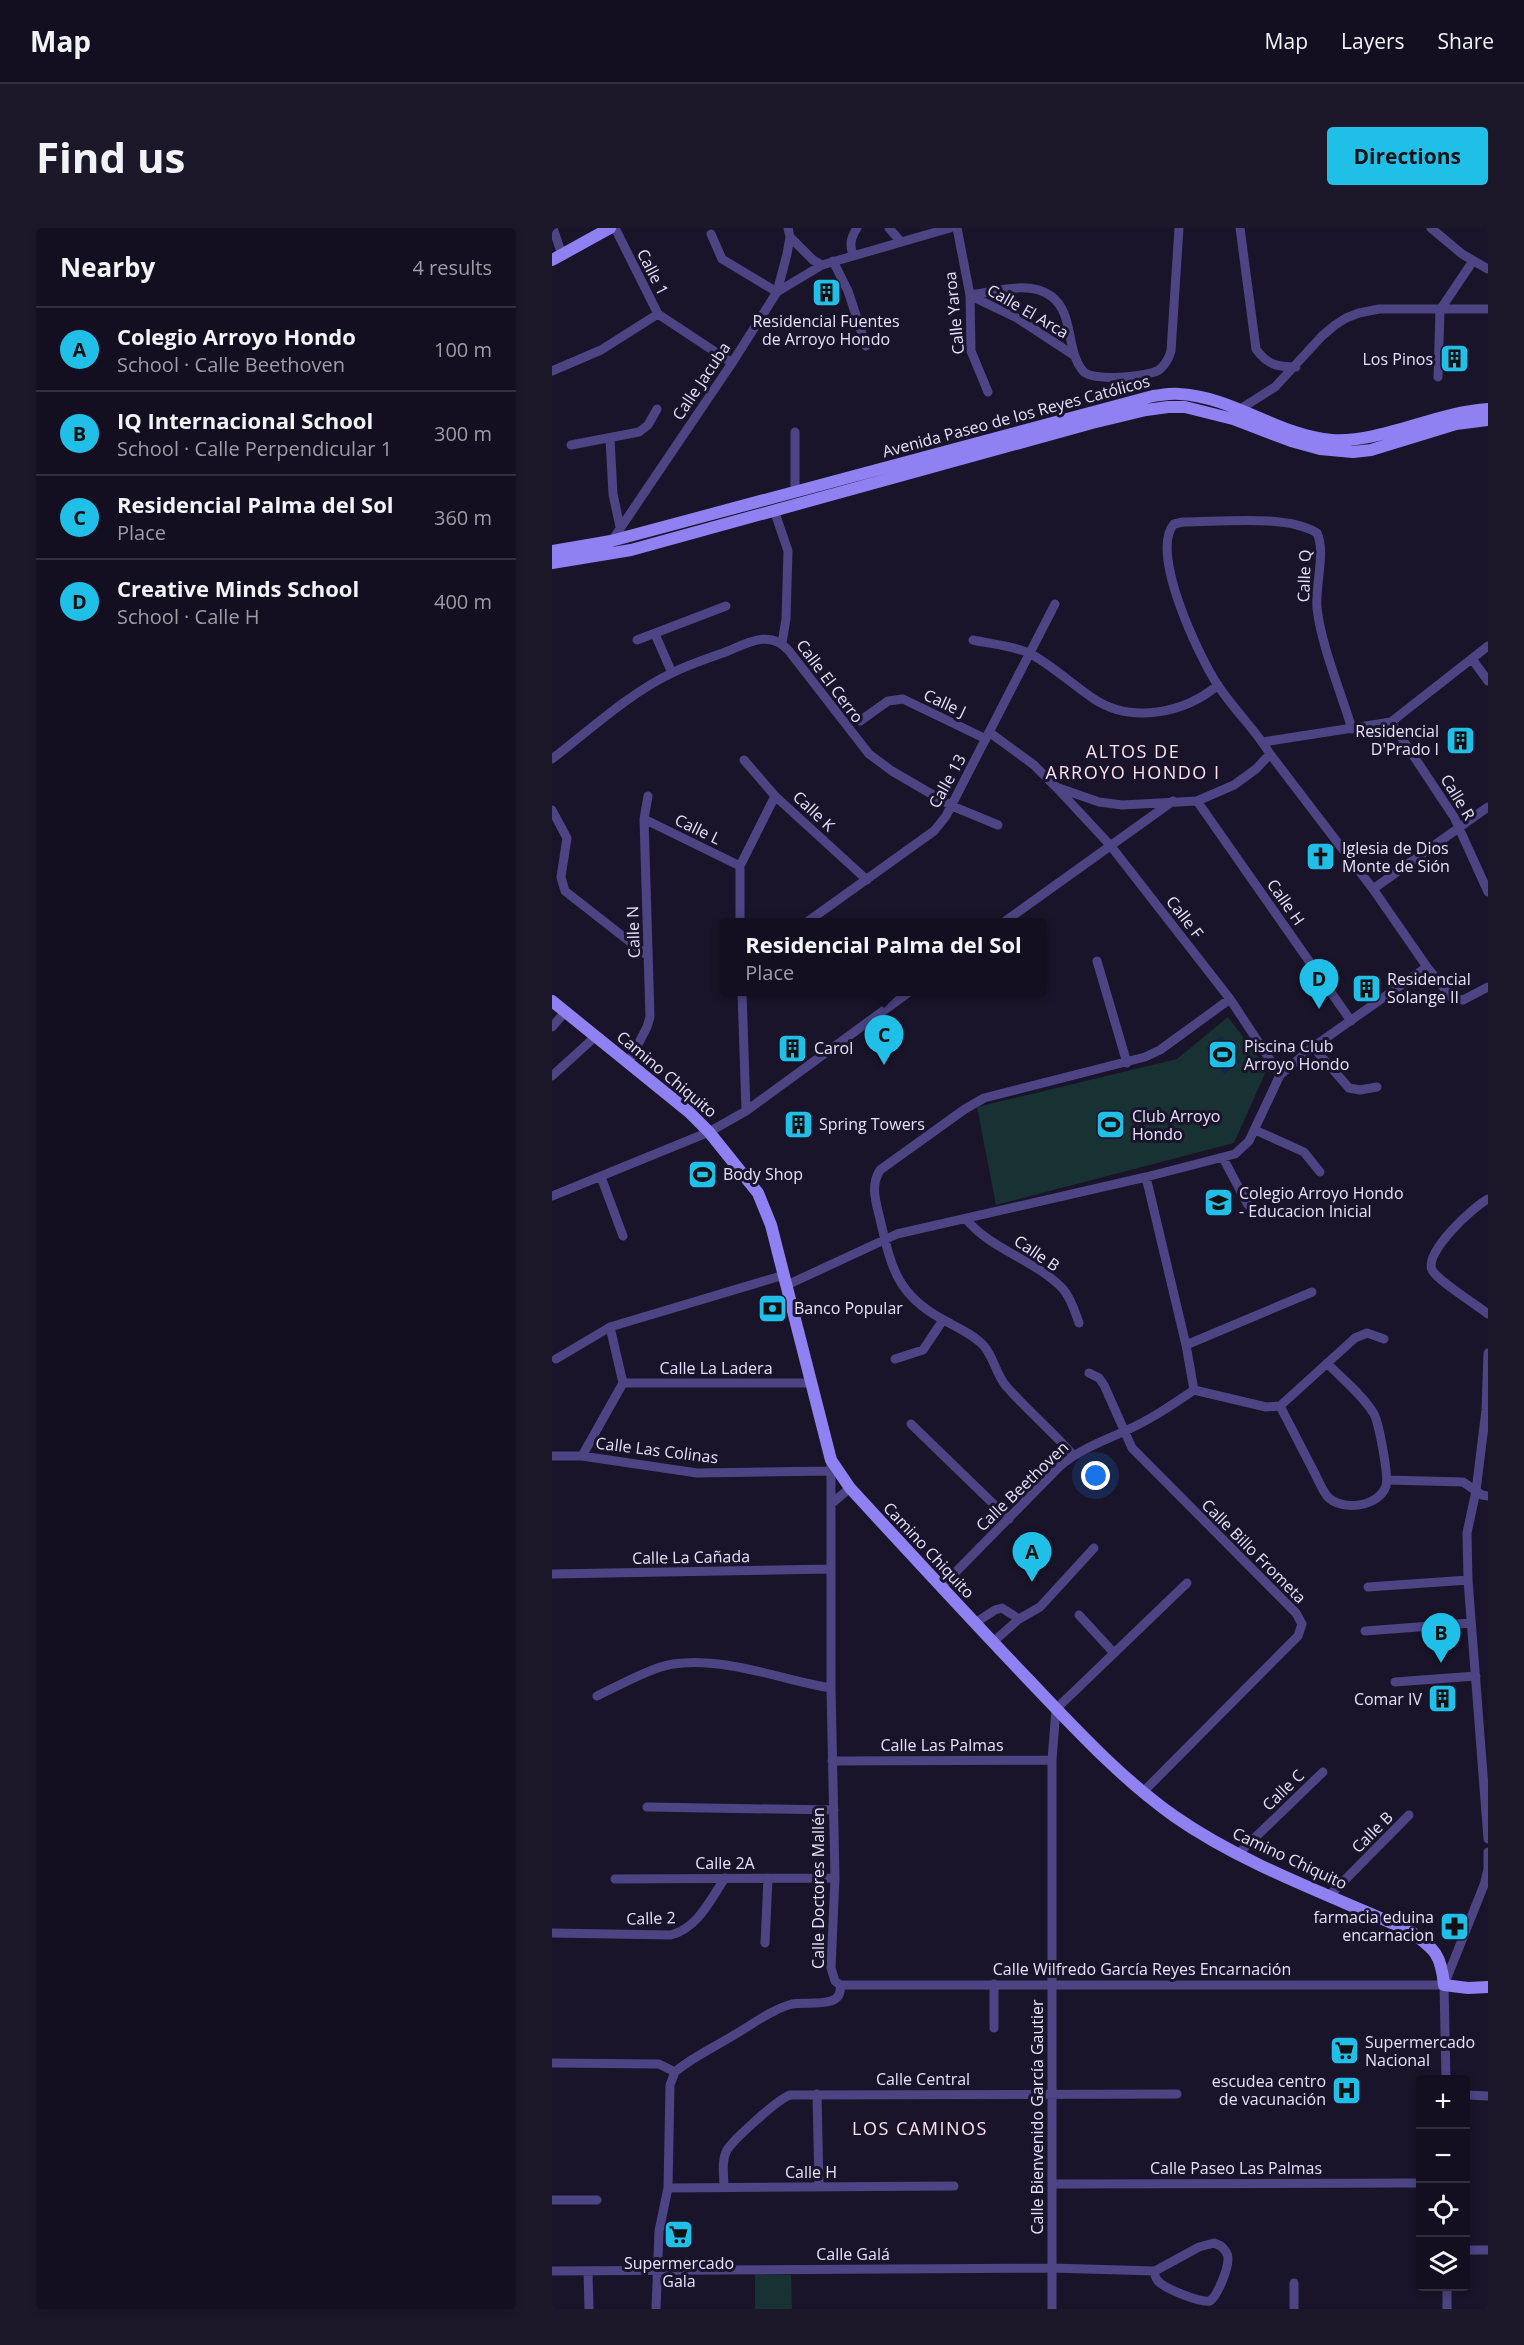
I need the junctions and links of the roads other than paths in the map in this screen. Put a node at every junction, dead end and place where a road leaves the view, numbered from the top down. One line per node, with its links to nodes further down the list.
1 (553, 228): 15 (street)
2 (610, 228): 15 (main road)
3 (615, 228): 24 (street, Calle 1)
4 (856, 228): 14 (street)
5 (889, 228): 13 (street)
6 (950, 228): 13 (street)
7 (957, 228): 21 (street, Calle Yaroa)
8 (1179, 228): 26 (street, Calle El Arca)
9 (1240, 228): 28 (street)
10 (1431, 228): 17 (street)
11 (789, 232): 18 (street); 20 (street, Calle Jacuba)
12 (711, 234): 20 (street)
13 (901, 242): 14 (street)
14 (853, 255): 16 (street)
15 (557, 258)
16 (833, 261): 18 (street); 25 (street)
17 (1473, 261): 19 (street); 23 (street)
18 (822, 265): 20 (street)
19 (1488, 269)
20 (777, 292): 27 (street, Calle Jacuba)
21 (970, 295): 26 (street, Calle El Arca); 26 (street, Calle El Arca); 31 (street, Calle Yaroa)
22 (1488, 309): 23 (street)
23 (1440, 310): 28 (street); 30 (street)
24 (658, 314): 27 (street, Calle 1); 29 (street)
25 (866, 346)
26 (1075, 356)
27 (732, 363): 42 (street, Calle Jacuba)
28 (1296, 367): 34 (street)
29 (552, 371)
30 (1438, 377)
31 (988, 392)
32 (657, 409): 37 (street)
33 (1488, 409): 34 (main road, Avenida Paseo de los Reyes Católicos)
34 (1235, 414): 35 (main road, Avenida Paseo de los Reyes Católicos); 40 (main road, Avenida Paseo de los Reyes Católicos)
35 (1488, 420)
36 (795, 432): 39 (street)
37 (610, 439): 38 (street); 42 (street)
38 (571, 445)
39 (795, 491): 40 (main road, Avenida Paseo de los Reyes Católicos); 43 (main road, Avenida Paseo de los Reyes Católicos)
40 (818, 492): 41 (main road, Avenida Paseo de los Reyes Católicos)
41 (774, 510): 45 (main road, Avenida Paseo de los Reyes Católicos); 52 (street)
42 (620, 527): 43 (street, Calle Jacuba)
43 (611, 541): 44 (main road, Avenida Paseo de los Reyes Católicos); 45 (street, Calle Jacuba)
44 (552, 551)
45 (603, 556): 46 (main road, Avenida Paseo de los Reyes Católicos)
46 (552, 563)
47 (1055, 604): 54 (street, Calle 13)
48 (726, 606): 49 (street)
49 (655, 634): 50 (street); 56 (street)
50 (637, 640)
51 (973, 640): 54 (street)
52 (782, 643): 56 (street, Calle El Cerro); 72 (street, Calle El Cerro)
53 (1488, 646): 55 (street)
54 (1029, 653): 58 (street); 62 (street, Calle 13)
55 (1472, 659): 57 (street); 60 (street)
56 (672, 673): 65 (street, Calle El Cerro)
57 (1488, 681)
58 (1218, 685): 61 (street, Calle Q); 63 (street)
59 (860, 721): 62 (street, Calle J)
60 (1392, 722): 61 (street); 77 (street, Calle R)
61 (1352, 729): 63 (street)
62 (987, 735): 67 (street, Calle J); 72 (street, Calle 13)
63 (1263, 742): 64 (street)
64 (1270, 754): 71 (street, Calle J); 81 (street)
65 (552, 759)
66 (744, 760): 69 (street, Calle K)
67 (1056, 787): 70 (street, Calle J); 78 (street, Calle F)
68 (648, 796): 75 (street, Calle N)
69 (775, 796): 79 (street); 80 (street, Calle K)
70 (1173, 801): 71 (street, Calle J); 78 (street)
71 (1197, 801): 95 (street, Calle H)
72 (952, 806): 76 (street, Calle El Cerro); 80 (street, Calle 13)
73 (1488, 807): 77 (street)
74 (552, 810): 86 (street)
75 (644, 819): 79 (street, Calle L); 86 (street, Calle N)
76 (998, 825)
77 (1459, 827): 81 (street); 82 (street, Calle R)
78 (1110, 845): 85 (street); 92 (street, Calle F)
79 (740, 866): 83 (street)
80 (867, 880): 84 (street, Calle 13)
81 (1373, 889): 88 (street)
82 (1488, 892)
83 (740, 918)
84 (813, 918)
85 (1010, 918)
86 (648, 956): 99 (street, Calle N)
87 (1097, 961): 100 (street)
88 (1426, 967): 89 (street); 95 (street)
89 (1488, 987)
90 (742, 996): 104 (street)
91 (904, 996): 104 (street)
92 (1230, 999): 100 (street); 101 (street, Calle F)
93 (552, 1001): 94 (main road, Camino Chiquito)
94 (565, 1012): 96 (street); 97 (main road, Camino Chiquito)
95 (1351, 1021): 98 (street)
96 (552, 1027)
97 (596, 1036): 99 (main road, Camino Chiquito); 102 (street)
98 (1313, 1047): 101 (street); 103 (street)
99 (629, 1062): 106 (main road, Camino Chiquito)
100 (1127, 1063): 116 (street)
101 (1280, 1075): 105 (street)
102 (552, 1076)
103 (1377, 1087)
104 (747, 1111): 106 (street)
105 (1255, 1130): 107 (street); 108 (street)
106 (709, 1132): 109 (street); 117 (main road, Camino Chiquito)
107 (1223, 1158): 110 (street); 113 (street)
108 (1320, 1172)
109 (601, 1177): 111 (street); 115 (street)
110 (1146, 1177): 114 (street); 124 (street)
111 (553, 1193)
112 (1488, 1199): 119 (street)
113 (1248, 1205)
114 (966, 1219): 116 (street); 121 (street, Calle B)
115 (623, 1236)
116 (885, 1238): 117 (street); 120 (street)
117 (785, 1280): 122 (street); 131 (main road, Camino Chiquito)
118 (1311, 1292): 124 (street)
119 (1488, 1314)
120 (943, 1320): 127 (street); 136 (street)
121 (1079, 1323)
122 (610, 1327): 126 (street); 130 (street)
123 (1384, 1339): 128 (street)
124 (1186, 1345): 132 (street)
125 (1488, 1353): 142 (street)
126 (556, 1359)
127 (895, 1359)
128 (1327, 1364): 133 (street); 140 (street)
129 (1089, 1373): 135 (street, Calle Billo Frometa)
130 (623, 1383): 131 (street, Calle La Ladera); 138 (street)
131 (810, 1383): 139 (main road, Camino Chiquito)
132 (1194, 1390): 133 (street); 135 (street, Calle Beethoven)
133 (1280, 1406): 140 (street)
134 (911, 1424): 145 (street)
135 (1124, 1432): 136 (street, Calle Beethoven); 169 (street, Calle Billo Frometa)
136 (1073, 1455): 145 (street, Calle Beethoven)
137 (552, 1456): 138 (street, Calle Las Colinas)
138 (582, 1456): 139 (street, Calle Las Colinas)
139 (831, 1466): 141 (main road, Camino Chiquito); 144 (street, Calle Doctores Mallén)
140 (1387, 1480): 142 (street)
141 (850, 1488): 144 (street); 151 (main road, Camino Chiquito)
142 (1476, 1491): 143 (street); 149 (street)
143 (1488, 1496)
144 (831, 1503): 147 (street, Calle Doctores Mallén)
145 (1009, 1519): 151 (street, Calle Beethoven)
146 (1094, 1548): 154 (street)
147 (831, 1569): 148 (street, Calle La Cañada); 162 (street, Calle Doctores Mallén)
148 (552, 1574)
149 (1468, 1580): 152 (street); 156 (street)
150 (1187, 1583): 159 (street)
151 (940, 1587): 155 (main road, Camino Chiquito)
152 (1368, 1587)
153 (1079, 1614): 159 (street)
154 (1019, 1619): 155 (street); 158 (street)
155 (975, 1623): 158 (main road, Camino Chiquito)
156 (1471, 1623): 157 (street); 160 (street)
157 (1365, 1631)
158 (993, 1642): 164 (main road, Camino Chiquito)
159 (1114, 1653): 164 (street)
160 (1476, 1676): 161 (street); 165 (street)
161 (1395, 1682)
162 (831, 1688): 163 (street); 167 (street, Calle Doctores Mallén)
163 (597, 1695)
164 (1056, 1709): 166 (street, Calle Bienvenido García Gautier); 169 (main road, Camino Chiquito)
165 (1484, 1713): 173 (street)
166 (1052, 1760): 167 (street, Calle Las Palmas); 183 (street, Calle Bienvenido García Gautier)
167 (832, 1761): 171 (street, Calle Doctores Mallén)
168 (1323, 1772): 175 (street, Calle C)
169 (1143, 1792): 175 (main road, Camino Chiquito)
170 (647, 1807): 171 (street)
171 (834, 1810): 178 (street, Calle Doctores Mallén)
172 (1409, 1815): 180 (street, Calle B)
173 (1488, 1839)
174 (1488, 1852): 186 (street)
175 (1238, 1854): 180 (main road, Camino Chiquito)
176 (725, 1878): 177 (street, Calle 2A); 179 (street, Calle 2A); 181 (street, Calle 2)
177 (768, 1878): 178 (street, Calle 2A); 182 (street)
178 (835, 1878): 185 (street, Calle Doctores Mallén)
179 (615, 1879)
180 (1330, 1895): 186 (main road, Camino Chiquito)
181 (552, 1933)
182 (765, 1943)
183 (1052, 1983): 184 (street, Calle Wilfredo García Reyes Encarnación); 186 (street, Calle Wilfredo García Reyes Encarnación); 194 (street, Calle Bienvenido García Gautier)
184 (994, 1984): 185 (street, Calle Wilfredo García Reyes Encarnación); 188 (street)
185 (840, 1985): 190 (street, Calle Doctores Mallén)
186 (1444, 1985): 187 (main road); 191 (street)
187 (1488, 1988)
188 (994, 2028)
189 (552, 2063): 190 (street)
190 (675, 2072): 202 (street)
191 (1446, 2075)
192 (817, 2094): 194 (street, Calle Central); 199 (street); 201 (street, Calle Central)
193 (1177, 2094): 194 (street, Calle Central)
194 (1052, 2095): 198 (street, Calle Bienvenido García Gautier)
195 (1470, 2095): 196 (street)
196 (1488, 2096)
197 (1416, 2183): 198 (street, Calle Paseo Las Palmas)
198 (1052, 2184): 207 (street, Calle Bienvenido García Gautier)
199 (819, 2186): 200 (street, Calle H); 201 (street, Calle H)
200 (954, 2186)
201 (724, 2187): 202 (street, Calle H)
202 (668, 2188): 210 (street)
203 (552, 2200): 204 (street)
204 (597, 2200)
205 (1470, 2250): 206 (street)
206 (1488, 2250)
207 (1051, 2268): 210 (street, Calle Galá); 211 (street, Calle Galá); 216 (street, Calle Bienvenido García Gautier)
208 (552, 2271): 209 (street, Calle Galá)
209 (588, 2271): 210 (street, Calle Galá); 214 (street)
210 (656, 2271): 215 (street)
211 (1155, 2271): 211 (street, Calle Galá)
212 (1294, 2283): 217 (street)
213 (1447, 2291): 218 (street)
214 (589, 2309)
215 (656, 2309)
216 (1052, 2309)
217 (1294, 2309)
218 (1447, 2309)

